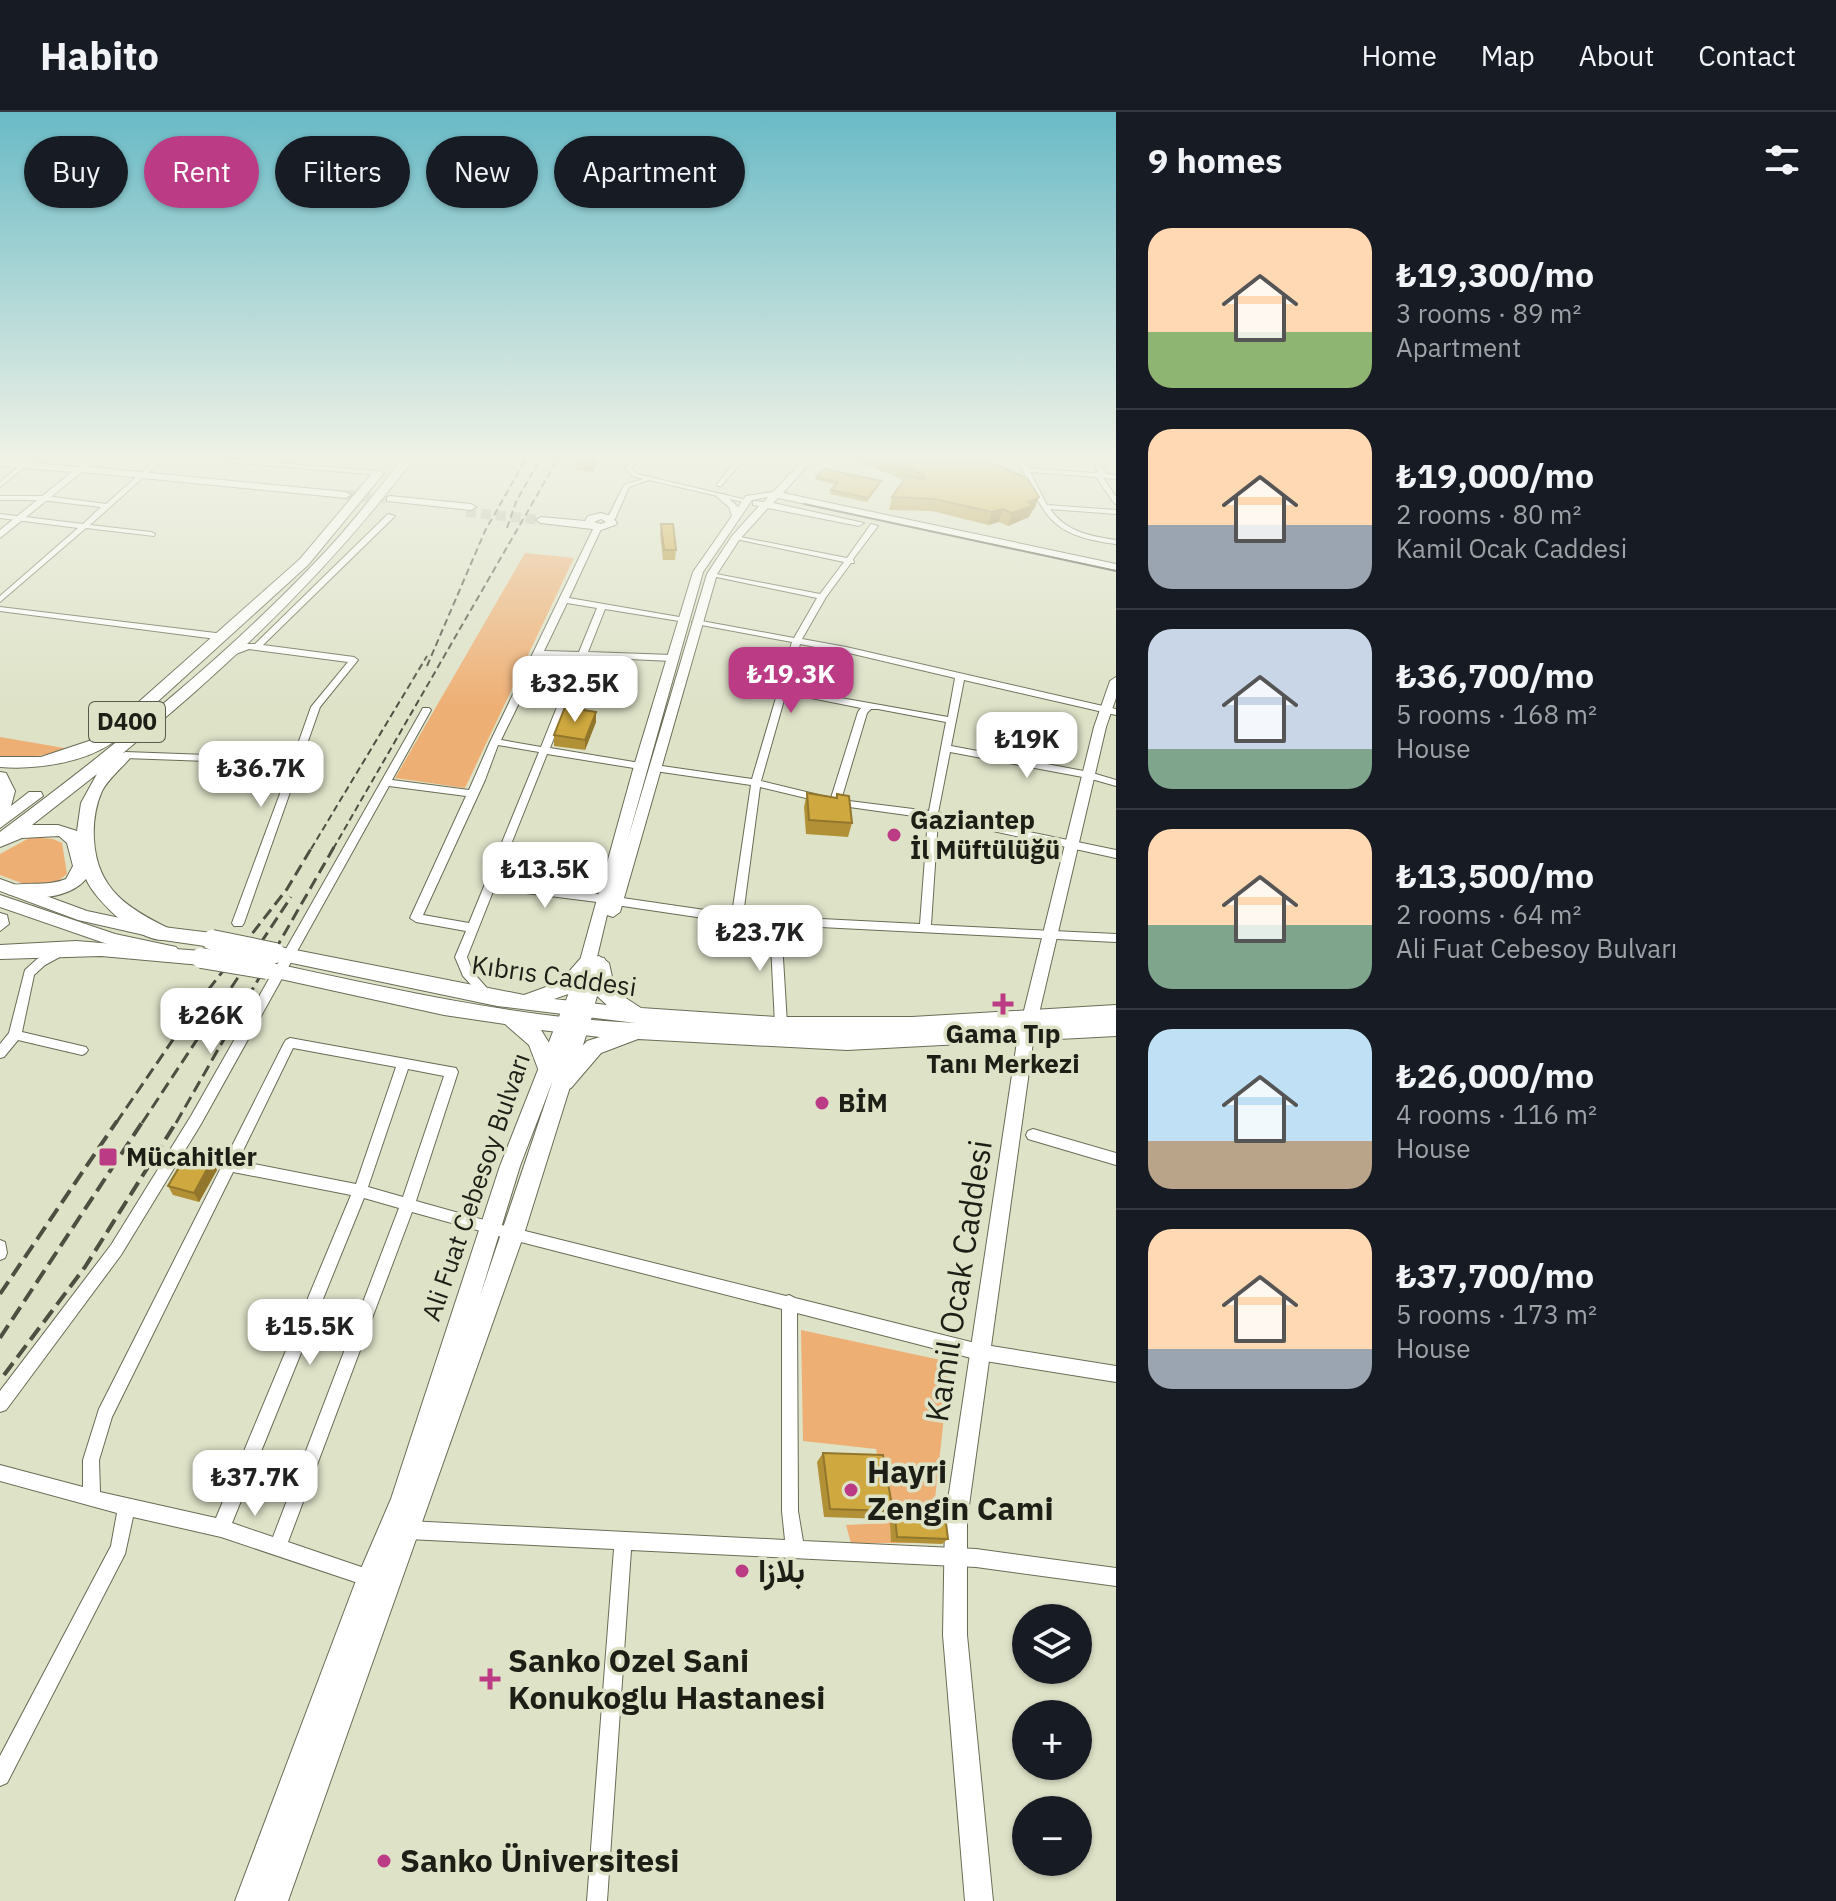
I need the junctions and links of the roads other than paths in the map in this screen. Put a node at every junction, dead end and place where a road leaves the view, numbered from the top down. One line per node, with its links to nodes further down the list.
1 (70, 540): 17 (street)
2 (321, 540): 22 (main road, D400)
3 (340, 540): 28 (main road, D400)
4 (366, 540): 24 (street)
5 (587, 540): 18 (street)
6 (719, 540): 21 (street)
7 (733, 540): 14 (street)
8 (748, 540): 12 (street)
9 (864, 540): 12 (street)
10 (943, 540): 15 (street)
11 (980, 540): 13 (street)
12 (851, 561): 16 (street)
13 (1116, 567)
14 (711, 575): 16 (street); 21 (street)
15 (1116, 577)
16 (822, 597): 23 (street)
17 (0, 600)
18 (564, 600): 19 (street); 26 (street)
19 (602, 606): 21 (street); 27 (street)
20 (0, 609): 22 (street)
21 (691, 621): 23 (street); 29 (street); 47 (street)
22 (224, 637): 39 (main road, D400)
23 (797, 640): 25 (street); 32 (street)
24 (257, 647): 28 (street); 44 (street)
25 (846, 650): 30 (street); 34 (street)
26 (540, 653): 27 (street); 40 (street)
27 (584, 655): 29 (street); 42 (street)
28 (225, 656): 33 (main road, D400)
29 (672, 658): 46 (street)
30 (960, 676): 37 (street); 38 (street)
31 (1116, 681): 37 (street, Kamil Ocak Caddesi)
32 (781, 689): 34 (street); 51 (street)
33 (179, 697): 43 (main road); 57 (main road, D400)
34 (830, 699): 35 (street)
35 (868, 707): 38 (street); 54 (street)
36 (426, 710): 50 (street)
37 (1111, 711): 48 (street, Kamil Ocak Caddesi)
38 (951, 720): 41 (street)
39 (106, 740): 45 (main road); 57 (main road, D400)
40 (495, 742): 42 (street); 53 (street)
41 (946, 748): 48 (street); 56 (street)
42 (543, 750): 46 (street); 60 (street)
43 (125, 755): 44 (street); 69 (main road)
44 (297, 761): 65 (street)
45 (0, 762)
46 (640, 766): 62 (street)
47 (655, 768): 51 (street); 62 (street)
48 (1089, 775): 52 (street); 58 (street, Kamil Ocak Caddesi)
49 (0, 777): 55 (main road)
50 (385, 782): 53 (street); 74 (street)
51 (756, 783): 54 (street); 63 (street)
52 (1116, 783)
53 (472, 794): 67 (street)
54 (835, 802): 56 (street)
55 (0, 814)
56 (933, 815): 58 (street); 66 (street)
57 (3, 832): 61 (main road)
58 (1074, 844): 59 (street); 68 (street, Kamil Ocak Caddesi)
59 (1116, 854)
60 (490, 885): 62 (street); 67 (street)
61 (5, 892): 69 (main road); 72 (main road)
62 (610, 900): 63 (street); 75 (street)
63 (737, 919): 64 (street)
64 (775, 920): 66 (street); 81 (street)
65 (238, 923)
66 (925, 927): 68 (street)
67 (473, 928): 76 (street)
68 (1050, 933): 70 (street); 82 (street, Kamil Ocak Caddesi)
69 (163, 934): 72 (main road)
70 (1116, 938)
71 (65, 948): 72 (main road); 73 (main road); 84 (street)
72 (206, 949): 74 (main road, bridge)
73 (0, 952)
74 (277, 962): 76 (main road, Kıbrıs Caddesi); 77 (main road); 100 (street)
75 (593, 963): 77 (main road); 79 (street); 80 (main road)
76 (487, 995): 77 (main road, Kıbrıs Caddesi)
77 (506, 1009): 79 (main road); 88 (main road)
78 (1116, 1013): 82 (main road, Kıbrıs Caddesi)
79 (575, 1018): 80 (main road); 88 (main road)
80 (659, 1024): 81 (main road, Kıbrıs Caddesi); 82 (main road); 88 (main road)
81 (781, 1024): 82 (main road, Kıbrıs Caddesi)
82 (1028, 1028): 83 (main road); 98 (street, Kamil Ocak Caddesi)
83 (1116, 1028)
84 (15, 1035): 85 (street); 86 (street)
85 (82, 1050)
86 (0, 1053)
87 (403, 1065): 91 (street); 92 (street); 93 (street)
88 (555, 1075): 94 (main road)
89 (1033, 1135): 90 (street)
90 (1116, 1159)
91 (229, 1165): 92 (street); 102 (street)
92 (360, 1191): 93 (street); 104 (street)
93 (408, 1204): 94 (street); 107 (street)
94 (502, 1230): 97 (street); 105 (main road); 111 (main road, Ali Fuat Cebesoy Bulvarı)
95 (0, 1247): 96 (street)
96 (0, 1253)
97 (789, 1302): 98 (street); 108 (street)
98 (979, 1352): 99 (street); 109 (street, Kamil Ocak Caddesi)
99 (1116, 1374)
100 (0, 1404)
101 (0, 1473): 102 (street)
102 (92, 1498): 103 (street)
103 (126, 1507): 104 (street); 112 (street)
104 (221, 1528): 107 (street)
105 (408, 1530): 106 (street); 114 (main road)
106 (623, 1540): 108 (street); 115 (street)
107 (277, 1548): 111 (street)
108 (795, 1549): 109 (street)
109 (954, 1557): 110 (street); 116 (street, Kamil Ocak Caddesi)
110 (1116, 1577)
111 (370, 1578): 113 (main road, Ali Fuat Cebesoy Bulvarı)
112 (0, 1776)
113 (251, 1901)
114 (272, 1901)
115 (597, 1901)
116 (979, 1901)

